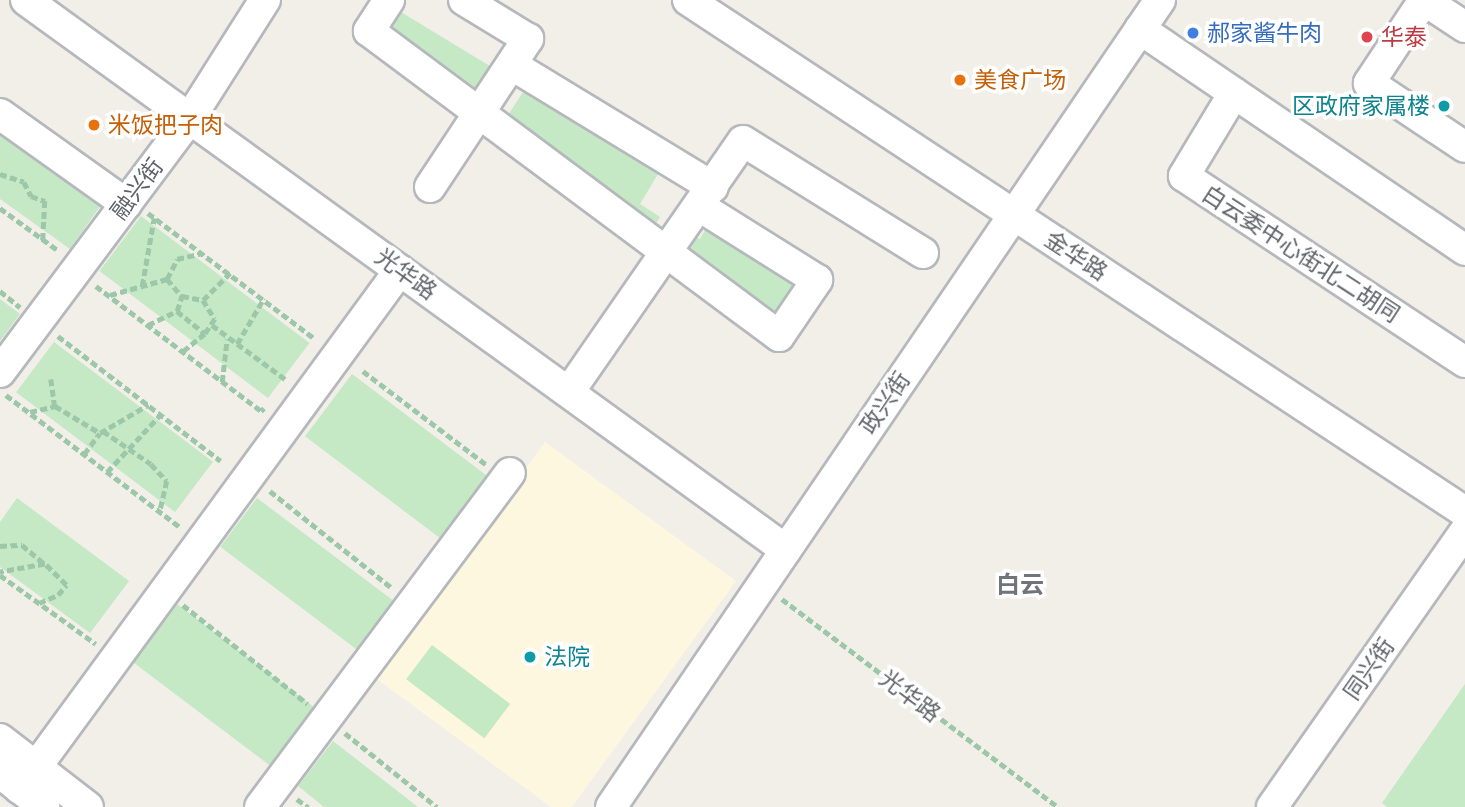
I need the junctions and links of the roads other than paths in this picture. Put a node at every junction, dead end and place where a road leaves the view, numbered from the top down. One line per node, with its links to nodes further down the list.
1 (26, 0): 14 (street, 光华路)
2 (265, 0): 14 (street, 融兴街)
3 (388, 0): 13 (street)
4 (464, 0): 10 (street)
5 (688, 0): 19 (street, 金华路)
6 (1160, 0): 9 (street, 政兴街)
7 (1424, 0): 8 (street); 15 (street)
8 (1465, 27)
9 (1140, 29): 11 (street); 19 (street, 政兴街)
10 (512, 65): 13 (street); 17 (street)
11 (1234, 93): 20 (street); 24 (street, 白云委中心街北二胡同)
12 (0, 114): 18 (street)
13 (480, 114): 16 (street); 22 (street)
14 (190, 118): 18 (street, 融兴街); 23 (street, 光华路)
15 (1465, 147)
16 (430, 187)
17 (706, 197): 21 (street); 22 (street); 22 (street)
18 (128, 202): 25 (street, 融兴街)
19 (1014, 215): 28 (street, 金华路); 30 (street, 政兴街)
20 (1465, 250)
21 (923, 253)
22 (668, 254): 26 (street)
23 (400, 270): 26 (street, 光华路); 32 (street)
24 (1465, 362)
25 (0, 372)
26 (569, 392): 30 (street, 光华路)
27 (508, 476): 35 (street)
28 (1465, 512)
29 (1465, 531): 37 (street, 同兴街)
30 (786, 550): 36 (street, 政兴街)
31 (0, 739): 32 (street)
32 (18, 776): 33 (street); 34 (street)
33 (44, 807)
34 (88, 807)
35 (260, 807)
36 (611, 807)
37 (1272, 807)

